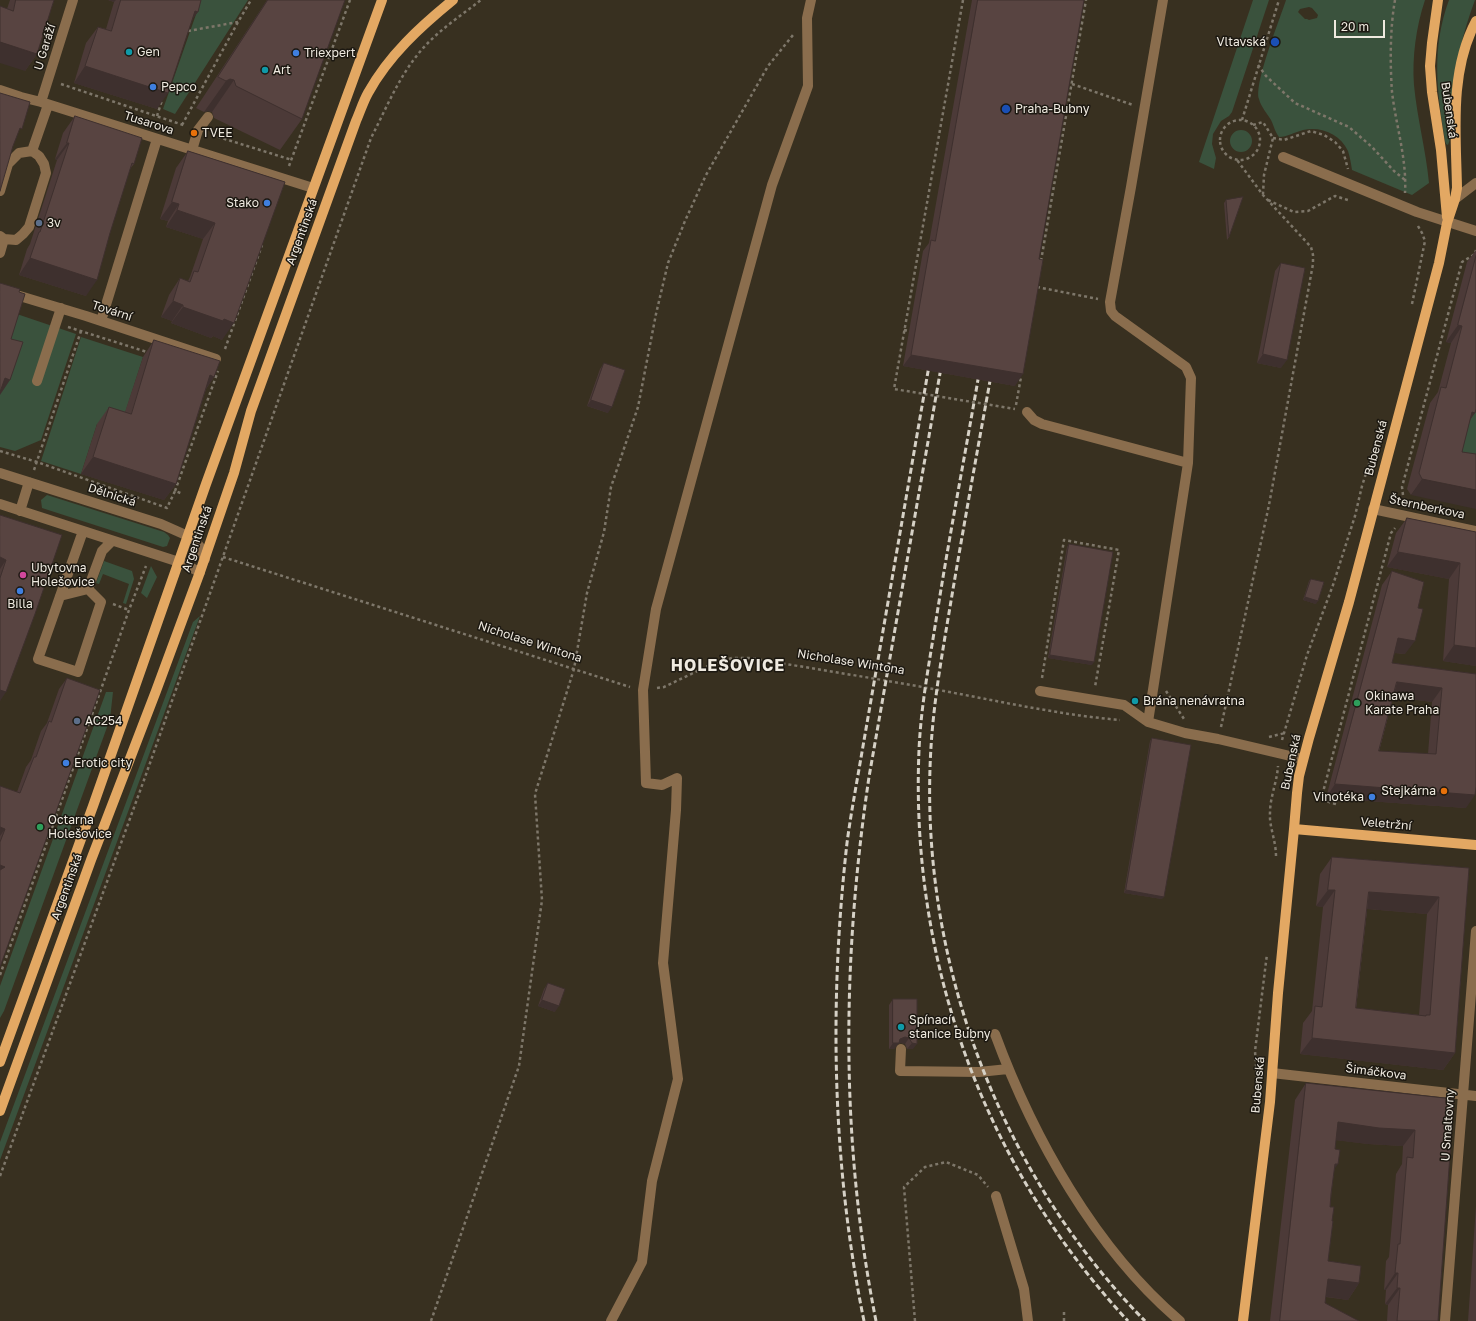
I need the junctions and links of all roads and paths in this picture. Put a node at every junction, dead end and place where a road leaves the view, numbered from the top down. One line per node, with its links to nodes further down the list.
1 (73, 0): 26 (street, U Garáží)
2 (251, 0): 18 (path)
3 (350, 0): 39 (path)
4 (382, 0): 45 (main road, Argentinská)
5 (453, 0): 96 (main road, Argentinská)
6 (481, 0): 95 (path)
7 (811, 0): 15 (street)
8 (963, 0): 70 (path)
9 (1086, 0): 22 (path)
10 (1164, 0): 27 (street)
11 (1279, 0): 20 (path)
12 (1395, 0): 43 (path)
13 (1438, 0): 16 (main road, Bubenská)
14 (1444, 0): 16 (main road)
15 (807, 18): 104 (path); 106 (street)
16 (1435, 20): 52 (main road, Bubenská)
17 (1476, 21): 49 (main road, Bubenská)
18 (238, 22): 19 (path); 31 (path)
19 (190, 25)
20 (1258, 65): 30 (path); 43 (path)
21 (1067, 82): 22 (path)
22 (1072, 84): 27 (path); 59 (path)
23 (60, 85): 28 (path)
24 (0, 90): 26 (street, Tusarova)
25 (162, 99): 28 (path)
26 (45, 103): 35 (street, Tusarova); 37 (street, U Garáží)
27 (1145, 109): 64 (street)
28 (157, 116): 31 (path)
29 (208, 117): 33 (street)
30 (1242, 120): 32 (path); 40 (path)
31 (182, 125): 33 (path)
32 (1253, 125): 34 (path); 40 (path)
33 (198, 130): 36 (street); 39 (path)
34 (1273, 138): 42 (path); 48 (path)
35 (157, 139): 36 (street, Tusarova); 68 (street)
36 (192, 150): 45 (street, Tusarova)
37 (32, 151): 46 (street); 55 (street)
38 (1283, 157): 52 (street)
39 (292, 160): 41 (path)
40 (1238, 160): 48 (path)
41 (290, 164)
42 (1348, 172)
43 (1405, 180): 47 (path)
44 (1476, 183): 49 (street)
45 (313, 188): 93 (main road, Argentinská)
46 (0, 191)
47 (1405, 192)
48 (1263, 195): 50 (path)
49 (1455, 199): 52 (main road, Bubenská)
50 (1268, 200): 51 (path); 112 (path)
51 (1350, 200)
52 (1447, 223): 54 (street); 88 (main road, Bubenská)
53 (1416, 225): 66 (path)
54 (1476, 231)
55 (2, 238): 58 (street)
56 (264, 238): 74 (path)
57 (1476, 250): 86 (path)
58 (0, 253)
59 (1040, 265)
60 (1038, 280): 61 (path)
61 (1036, 288): 63 (path); 64 (path)
62 (0, 290): 65 (street, Tovární)
63 (1035, 294)
64 (1110, 302): 81 (street)
65 (60, 308): 67 (street, Tovární); 69 (street)
66 (1411, 310)
67 (86, 316): 68 (street, Tovární); 72 (path)
68 (101, 321): 74 (street, Tovární)
69 (56, 323): 72 (path); 76 (street)
70 (904, 330): 71 (path); 75 (path)
71 (909, 331)
72 (81, 332): 73 (path); 80 (path)
73 (149, 353)
74 (219, 360): 84 (path)
75 (1021, 374)
76 (37, 381)
77 (1027, 412): 81 (street)
78 (1376, 442): 113 (path)
79 (0, 451): 80 (path)
80 (36, 462): 83 (path); 84 (path)
81 (1188, 463): 105 (street)
82 (0, 473): 83 (street, Dělnická)
83 (29, 482): 89 (street); 93 (street, Dělnická)
84 (175, 491): 85 (path)
85 (183, 494)
86 (1403, 495)
87 (0, 504): 89 (street)
88 (1373, 509): 92 (street, Šternberkova); 115 (main road, Bubenská)
89 (20, 511): 91 (street)
90 (1395, 528): 116 (path)
91 (83, 531): 94 (street); 101 (street)
92 (1476, 531)
93 (188, 536): 96 (street, Dělnická); 97 (main road, Argentinská)
94 (112, 541): 97 (street); 100 (street)
95 (223, 557): 104 (path, Nicholase Wintona); 133 (path)
96 (205, 559): 99 (main road, Argentinská)
97 (179, 562): 99 (street); 125 (main road, Argentinská)
98 (146, 566): 103 (path)
99 (200, 572): 132 (main road, Argentinská)
100 (88, 589): 101 (street); 101 (street)
101 (60, 596)
102 (115, 605): 103 (path)
103 (129, 610): 122 (path)
104 (574, 669): 106 (path, Nicholase Wintona); 136 (path)
105 (1156, 677): 110 (path); 111 (street)
106 (643, 690): 109 (path, Nicholase Wintona); 137 (street)
107 (1040, 691): 108 (street); 108 (path)
108 (1092, 699): 111 (street)
109 (1125, 720)
110 (1186, 720)
111 (1148, 722): 114 (street)
112 (1228, 729)
113 (1267, 737)
114 (1277, 753): 115 (street); 119 (path)
115 (1303, 759): 117 (main road, Bubenská)
116 (1336, 804)
117 (1294, 829): 118 (main road, Veletržní); 128 (main road, Bubenská)
118 (1476, 845)
119 (1276, 860)
120 (1476, 931): 130 (street, U Smaltovny)
121 (1267, 952): 129 (path)
122 (0, 975)
123 (995, 1034): 127 (street)
124 (900, 1049): 127 (street)
125 (2, 1050): 126 (main road, Argentinská)
126 (0, 1062)
127 (1008, 1069): 141 (street)
128 (1272, 1073): 130 (street, Šimáčkova); 142 (main road, Bubenská)
129 (1257, 1081)
130 (1463, 1095): 131 (street, Šimáčkova); 143 (street, U Smaltovny)
131 (1476, 1096)
132 (0, 1110)
133 (0, 1176)
134 (996, 1196): 138 (path); 139 (street)
135 (1064, 1311): 140 (path)
136 (431, 1321)
137 (611, 1321)
138 (915, 1321)
139 (1028, 1321)
140 (1064, 1321)
141 (1180, 1321)
142 (1243, 1321)
143 (1445, 1321)

